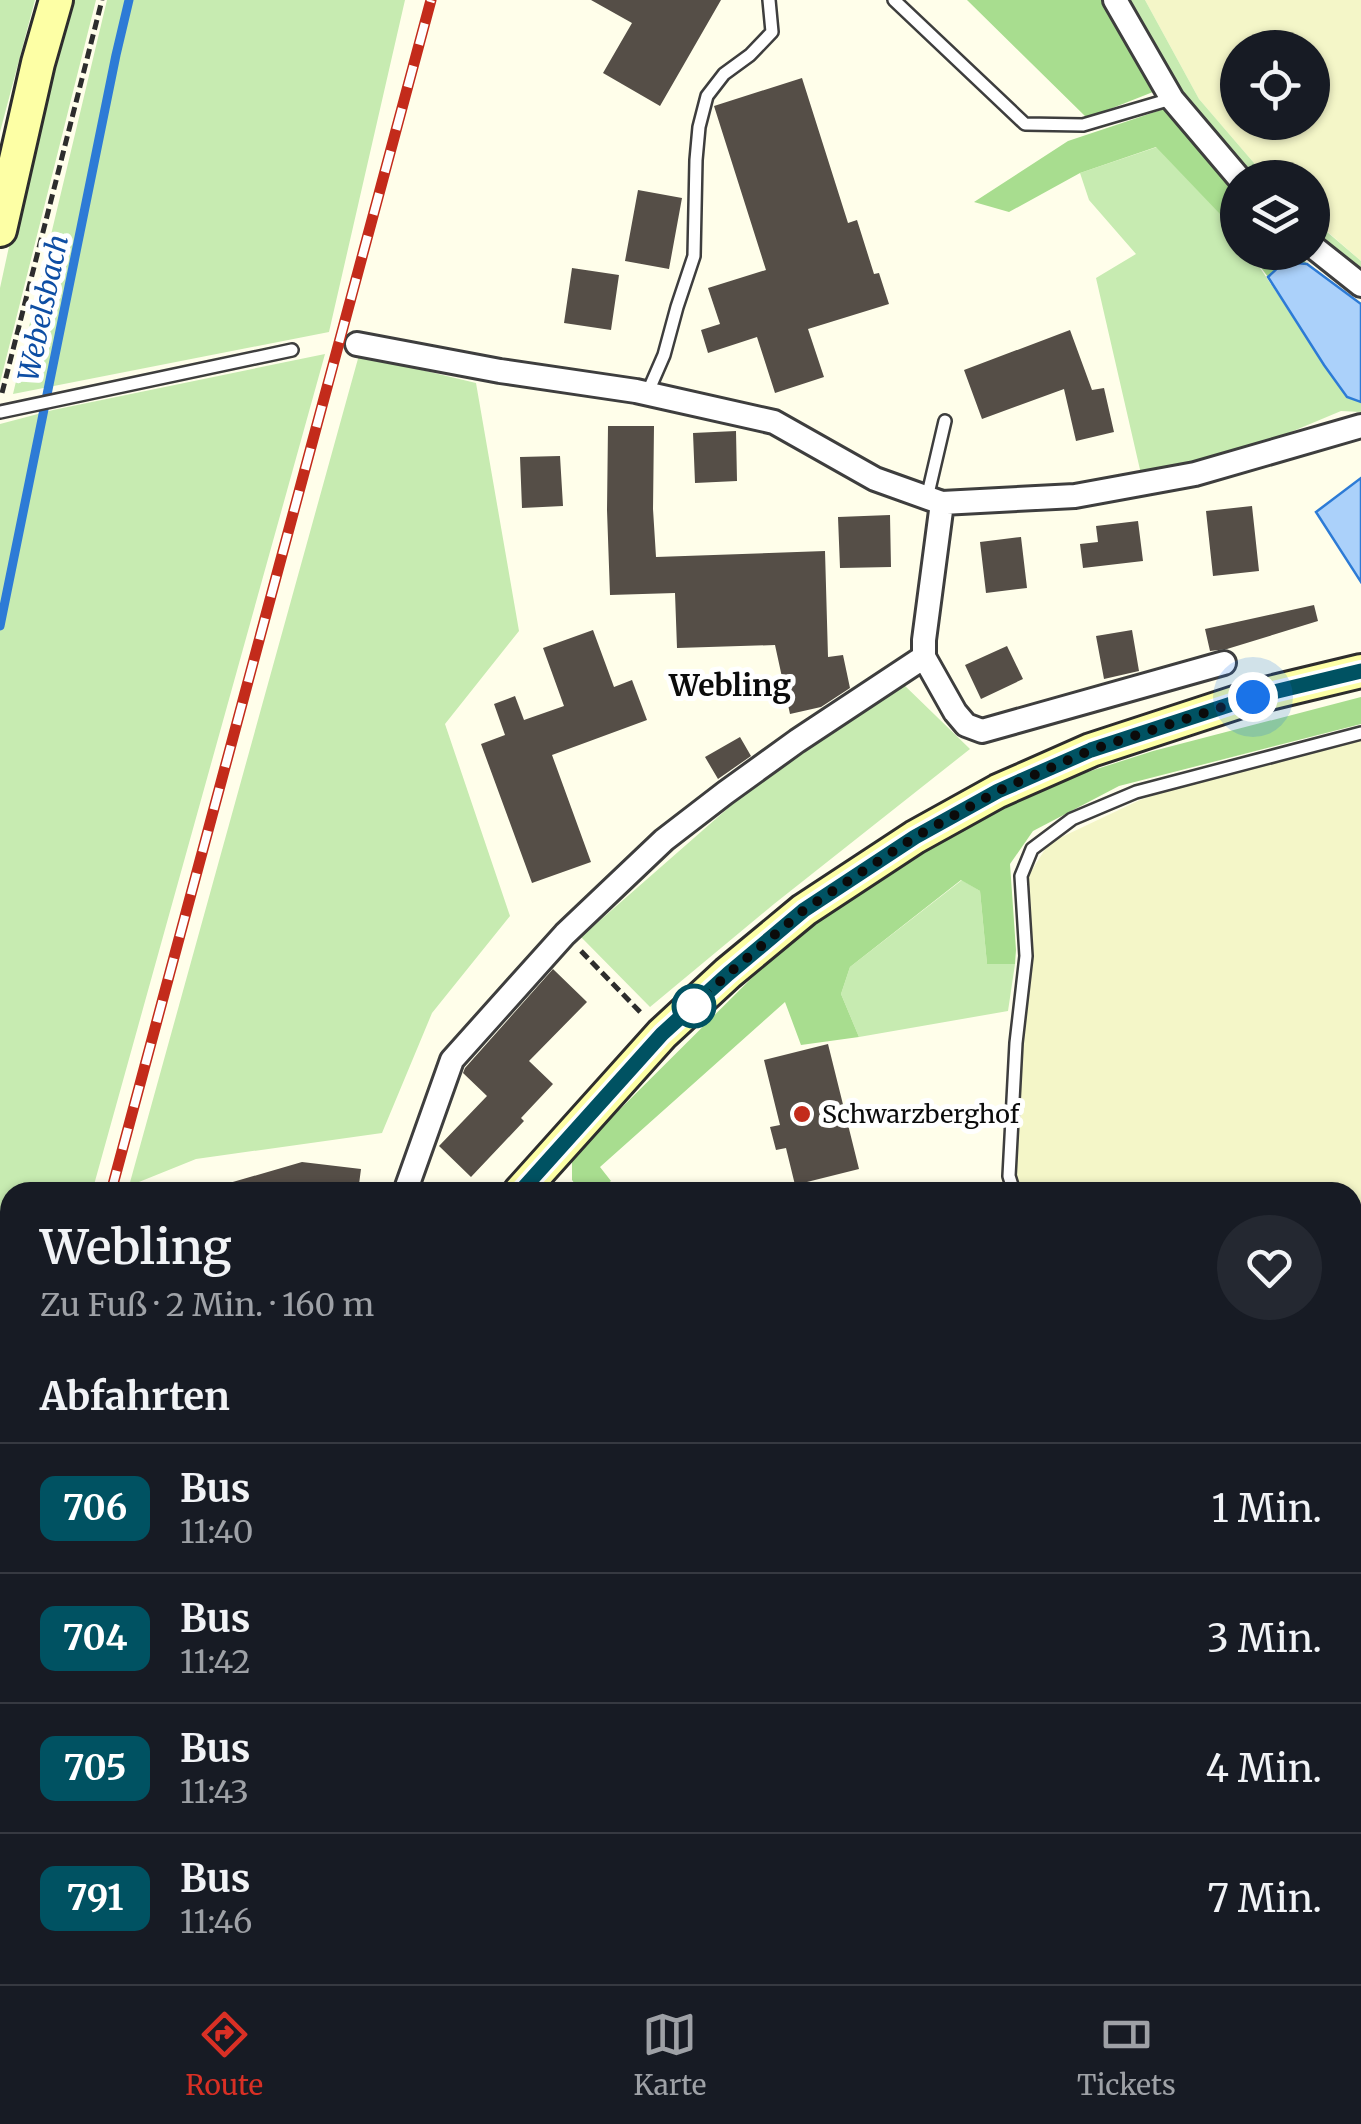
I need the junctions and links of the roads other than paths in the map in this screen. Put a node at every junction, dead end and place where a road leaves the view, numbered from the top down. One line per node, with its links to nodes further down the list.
1 (56, 0): 7 (main road)
2 (769, 0): 12 (lane)
3 (894, 0): 5 (lane)
4 (1115, 0): 5 (street)
5 (1172, 99): 6 (street)
6 (1224, 160)
7 (0, 230)
8 (1330, 260): 9 (street)
9 (1361, 285)
10 (357, 344): 12 (street)
11 (292, 350): 13 (lane)
12 (647, 394): 16 (street)
13 (0, 412)
14 (944, 421): 16 (lane)
15 (1361, 426): 16 (street)
16 (935, 500): 17 (street)
17 (924, 657): 18 (street); 21 (street)
18 (1224, 663)
19 (1361, 672): 22 (main road)
20 (1361, 733): 23 (lane)
21 (409, 1182)
22 (529, 1182)
23 (1011, 1182)

